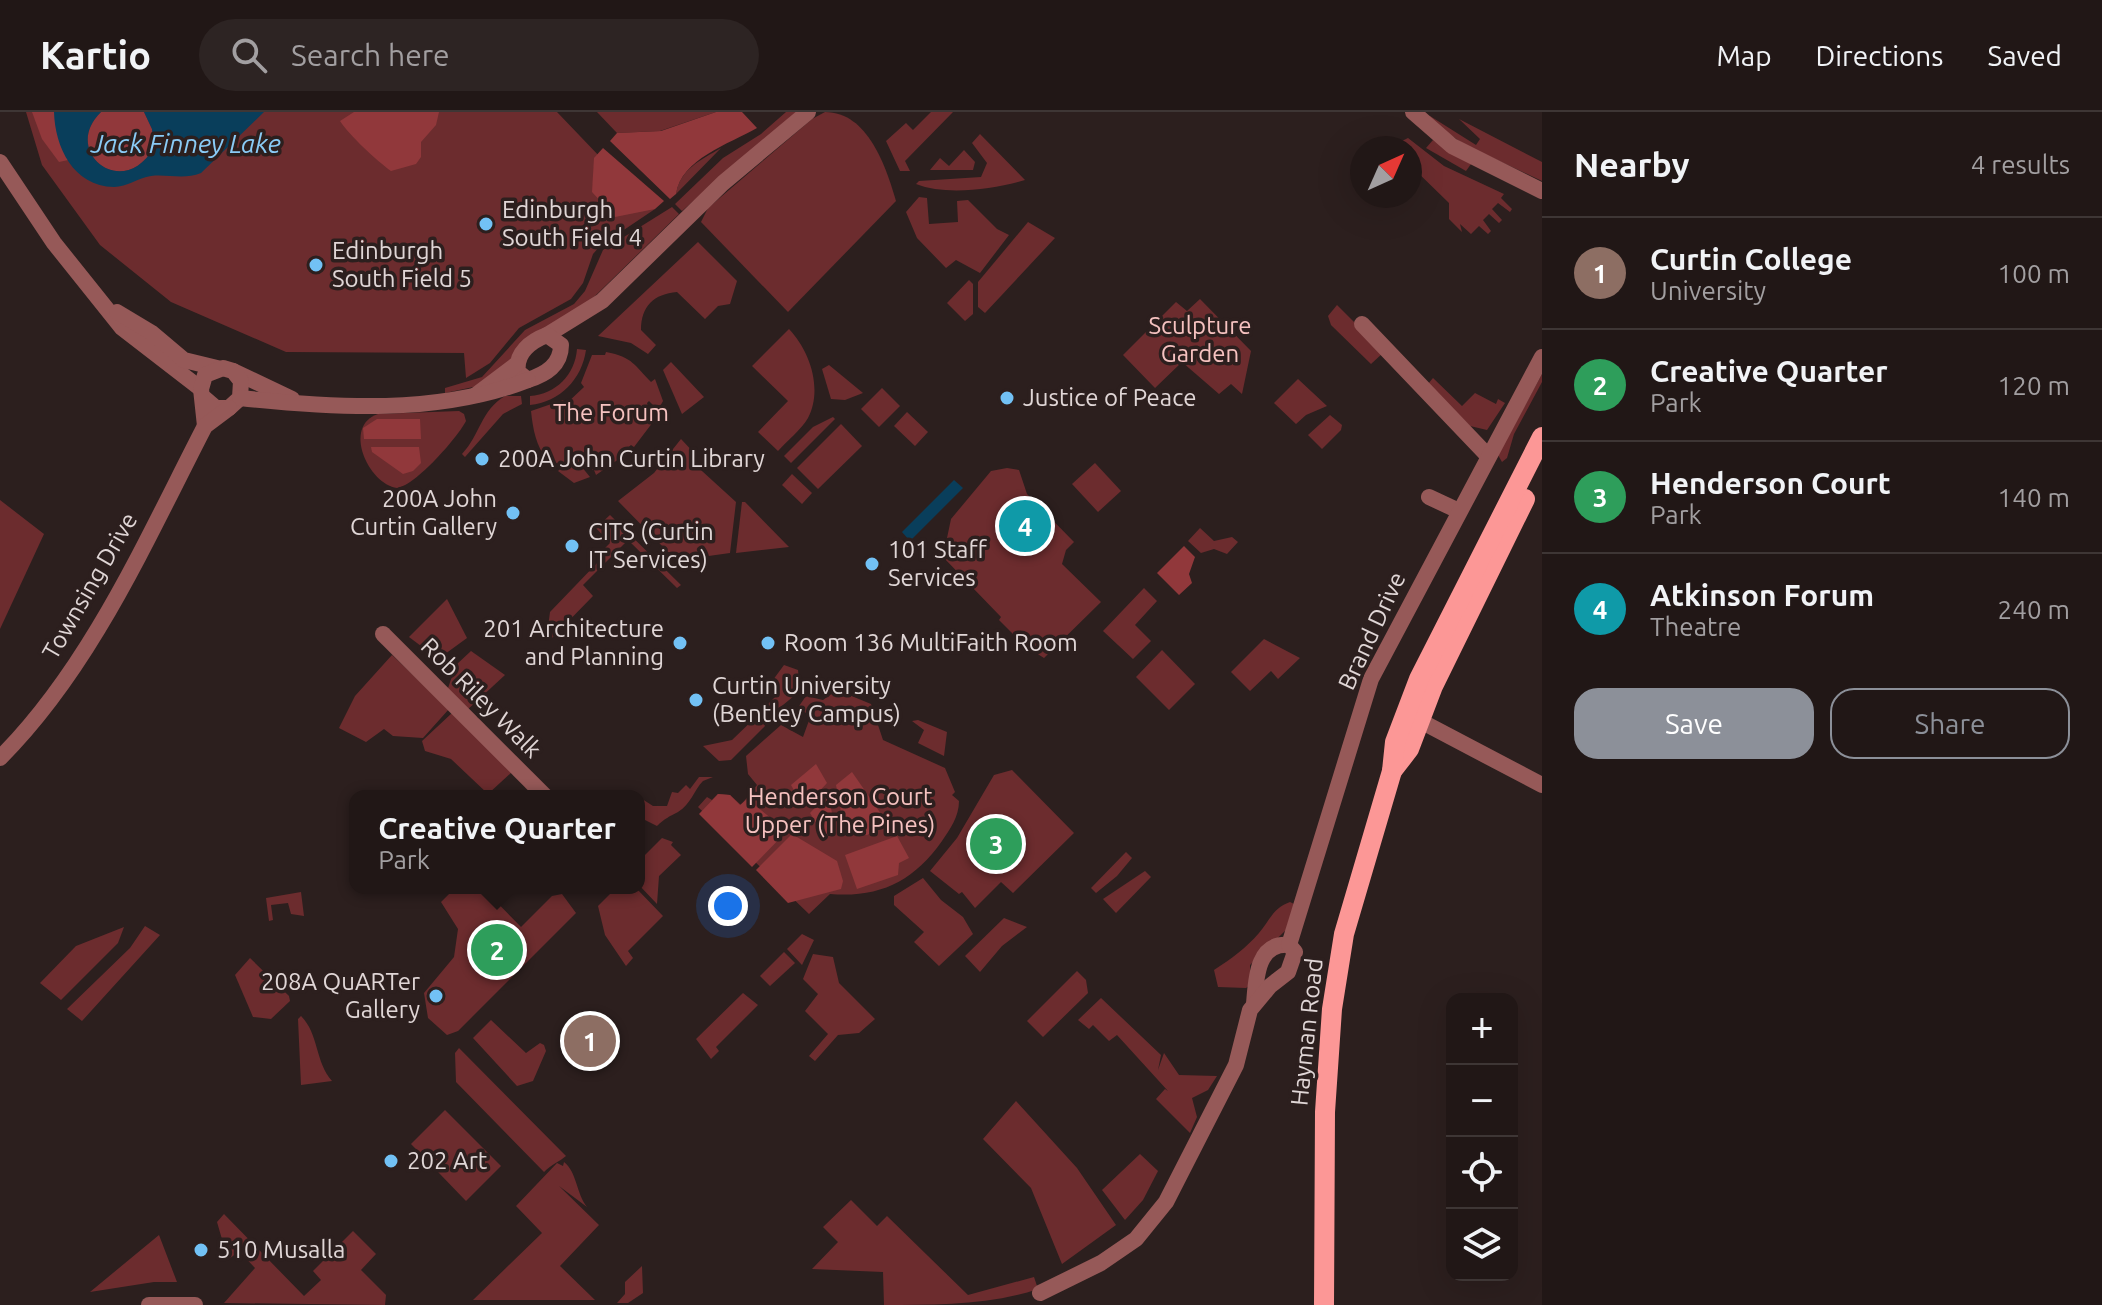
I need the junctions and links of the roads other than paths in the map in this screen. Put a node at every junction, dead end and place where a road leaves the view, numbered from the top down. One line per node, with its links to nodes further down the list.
1 (808, 112): 6 (street)
2 (1413, 112): 4 (street)
3 (0, 162): 5 (street)
4 (1542, 191)
5 (99, 300): 12 (street); 14 (street)
6 (581, 317): 8 (street); 9 (street)
7 (1362, 324): 20 (street)
8 (547, 335): 9 (street); 11 (street)
9 (562, 350): 13 (street)
10 (1542, 357): 20 (street, Brand Drive)
11 (517, 364): 13 (street); 15 (street)
12 (225, 370): 14 (street); 16 (street); 17 (street)
13 (528, 380): 15 (street)
14 (202, 392): 16 (street); 18 (street)
15 (471, 398): 17 (street)
16 (234, 403): 17 (street); 18 (street, Townsing Drive)
17 (304, 405)
18 (205, 426): 26 (street, Townsing Drive)
19 (1542, 437): 25 (main road, Hayman Road)
20 (1488, 456): 23 (street, Brand Drive)
21 (1542, 463): 25 (main road, Hayman Road)
22 (1429, 497): 23 (street)
23 (1459, 511): 29 (street, Brand Drive)
24 (383, 634): 28 (street, Rob Riley Walk)
25 (1413, 716): 27 (street); 34 (main road, Hayman Road)
26 (0, 758)
27 (1542, 785)
28 (539, 790)
29 (1289, 945): 30 (street, Brand Drive); 30 (street, Brand Drive)
30 (1263, 981): 31 (street, Brand Drive)
31 (1040, 1293)
32 (149, 1305): 33 (street)
33 (195, 1305)
34 (1324, 1305)

